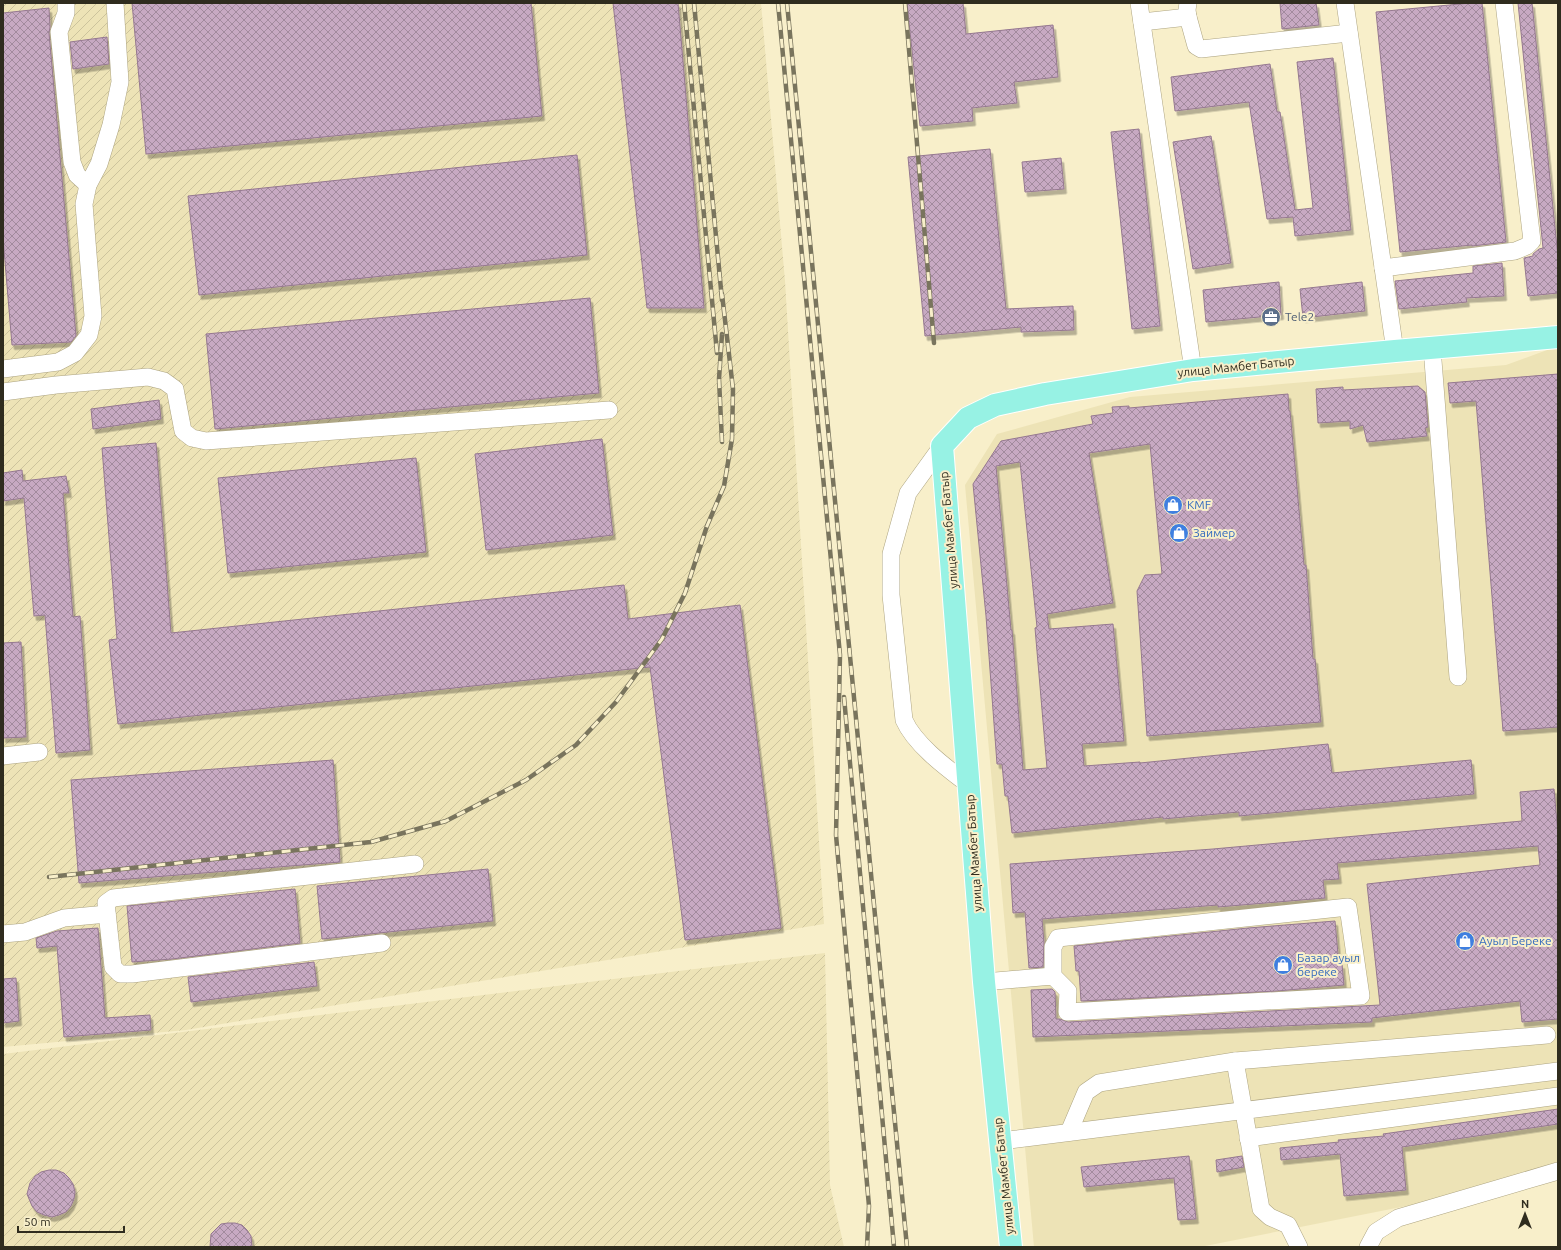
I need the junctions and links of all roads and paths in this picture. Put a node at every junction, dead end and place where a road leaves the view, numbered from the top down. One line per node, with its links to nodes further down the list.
1 (115, 3): 9 (street)
2 (1139, 3): 7 (street)
3 (1345, 3): 8 (street)
4 (1504, 3): 10 (street)
5 (70, 6): 9 (street)
6 (1188, 10): 7 (street); 8 (street)
7 (1142, 22): 15 (street)
8 (1349, 33): 10 (street)
9 (88, 185): 14 (street)
10 (1383, 268): 13 (street)
11 (1558, 337): 12 (main road, улица Мамбет Батыр)
12 (1432, 348): 13 (main road, улица Мамбет Батыр); 19 (street)
13 (1395, 351): 15 (main road, улица Мамбет Батыр)
14 (3, 369)
15 (1194, 370): 18 (main road, улица Мамбет Батыр)
16 (3, 392): 17 (street)
17 (609, 410)
18 (942, 446): 22 (main road, улица Мамбет Батыр); 22 (street)
19 (1458, 677)
20 (39, 752): 21 (street)
21 (3, 756)
22 (969, 785): 28 (main road, улица Мамбет Батыр)
23 (415, 864): 24 (street)
24 (106, 914): 25 (street); 26 (street)
25 (3, 934)
26 (382, 943)
27 (1053, 976): 27 (street); 28 (street)
28 (984, 982): 36 (main road, улица Мамбет Батыр)
29 (1547, 1035): 30 (street)
30 (1235, 1061): 33 (street); 34 (street)
31 (1558, 1071): 33 (street)
32 (1558, 1096): 35 (street)
33 (1244, 1110): 34 (street); 35 (street)
34 (1069, 1132): 36 (street)
35 (1248, 1138): 39 (street)
36 (1001, 1141): 38 (main road, улица Мамбет Батыр)
37 (1558, 1171): 40 (street)
38 (1011, 1247)
39 (1299, 1247)
40 (1368, 1247)

